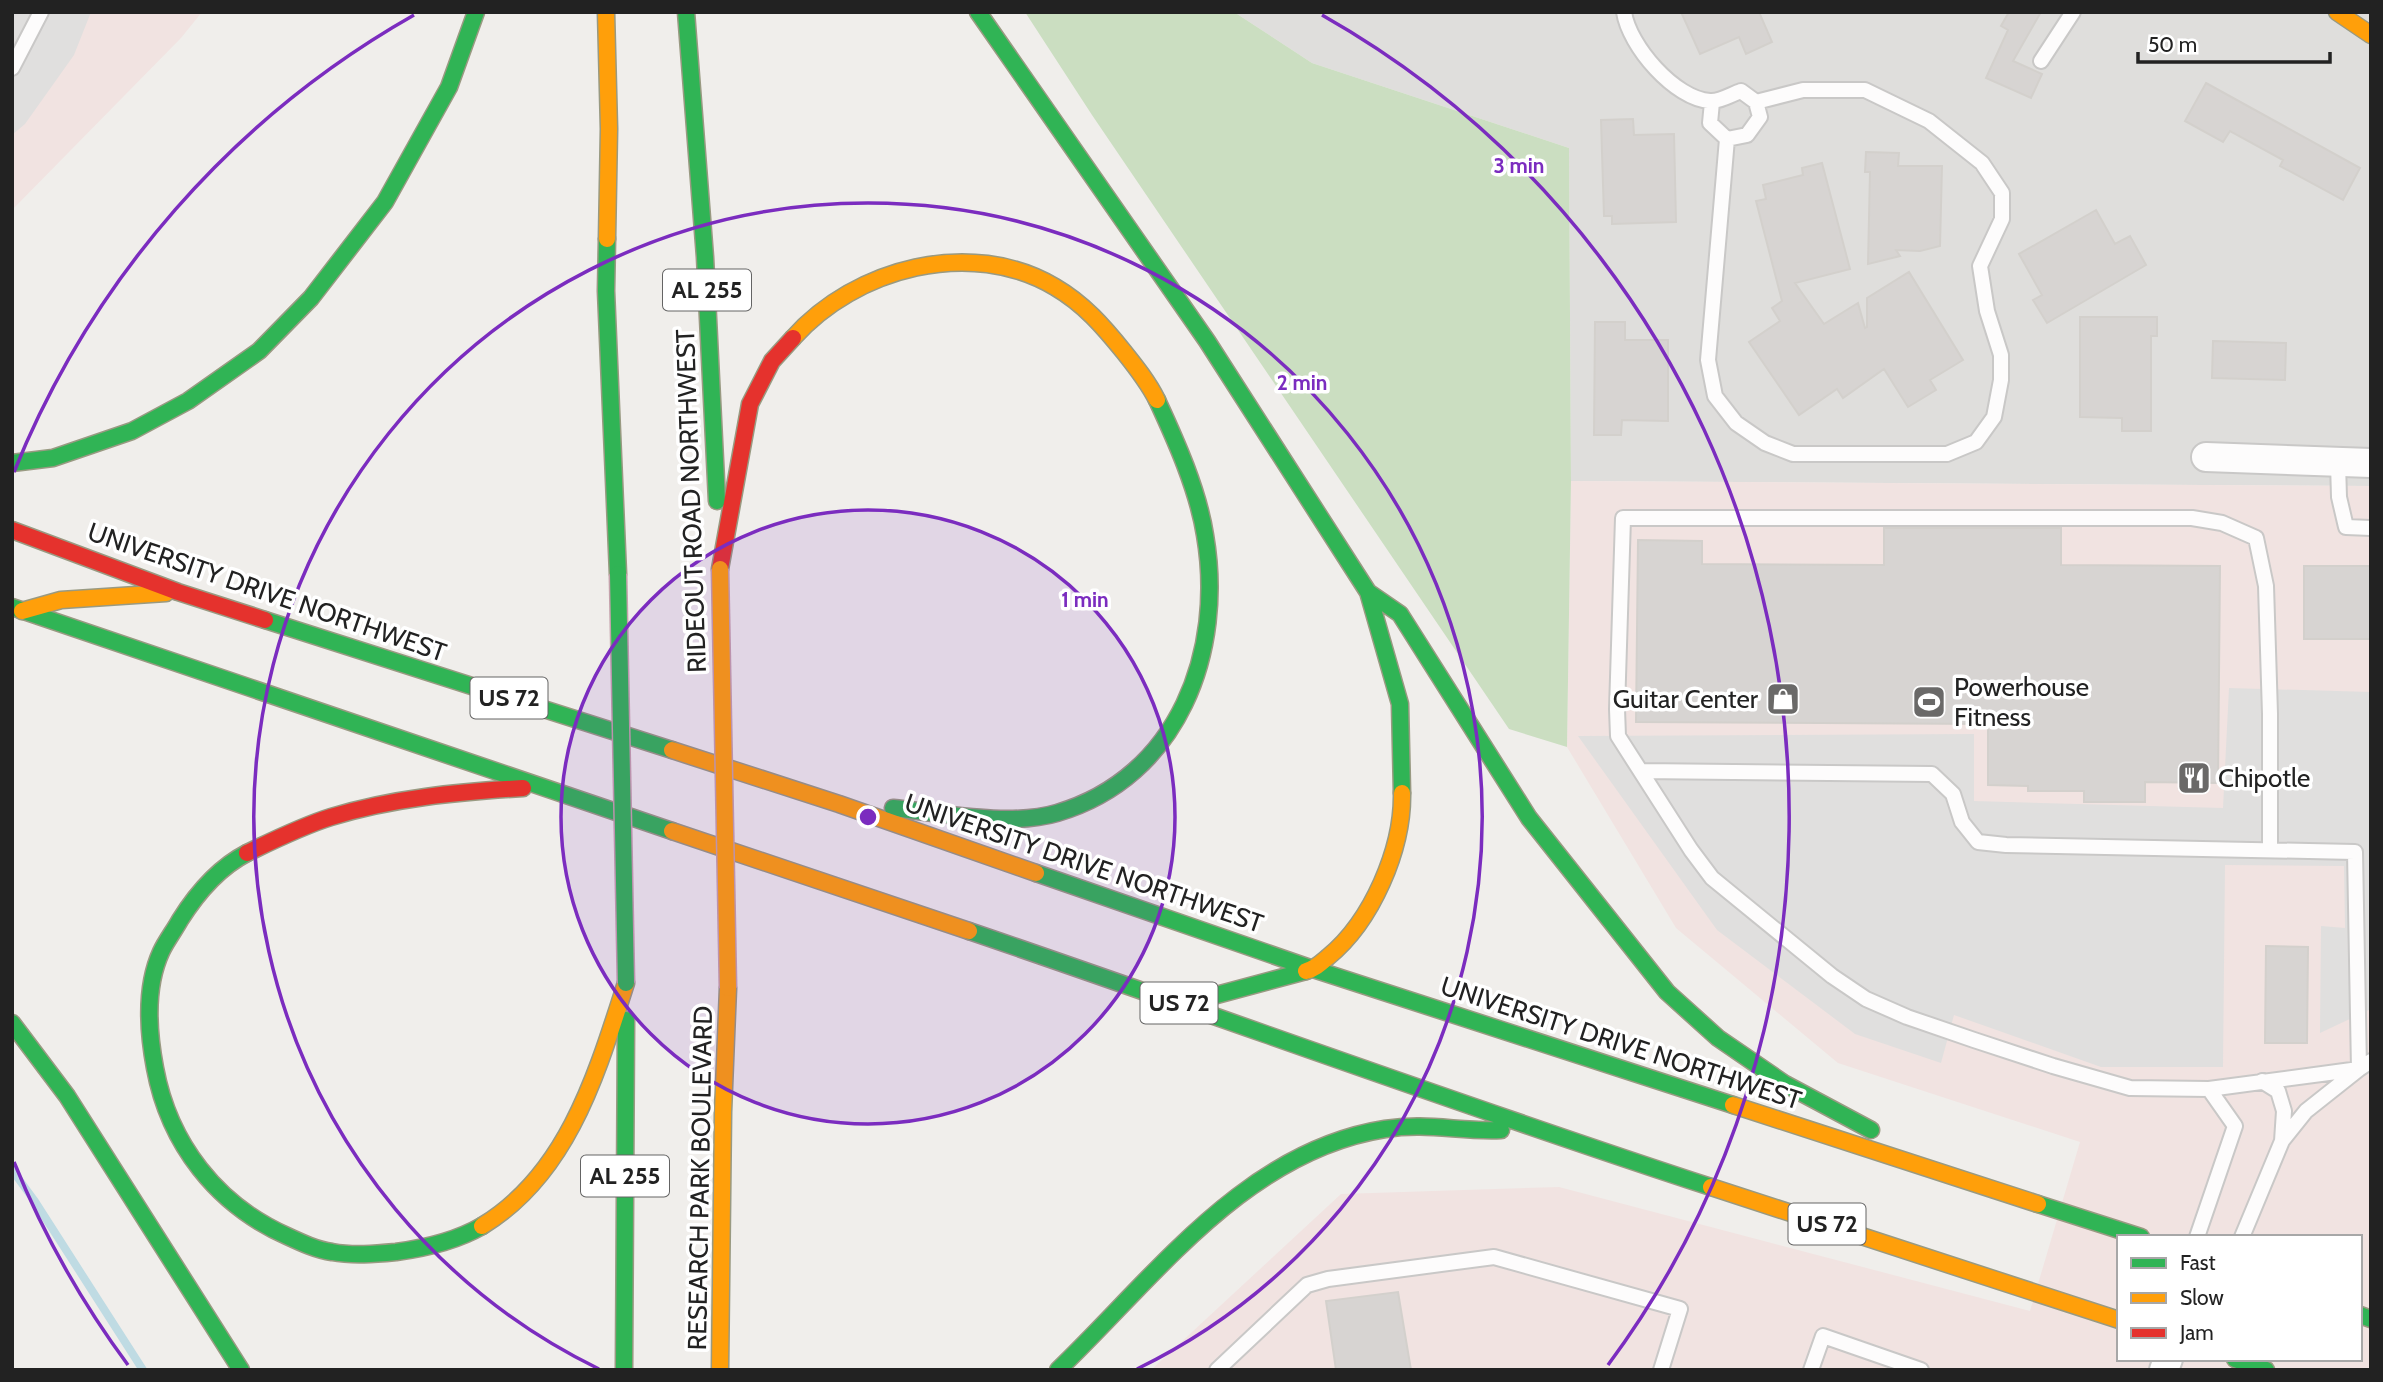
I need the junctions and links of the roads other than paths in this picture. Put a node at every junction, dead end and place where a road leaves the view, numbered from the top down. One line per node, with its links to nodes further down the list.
1 (41, 12): 11 (lane)
2 (475, 12): 16 (main road)
3 (606, 12): 30 (main road, AL 255, bridge)
4 (686, 12): 21 (main road, RIDEOUT ROAD NORTHWEST / AL 255)
5 (978, 12): 23 (main road)
6 (1624, 12): 12 (lane)
7 (2073, 12): 10 (lane)
8 (2337, 12): 9 (main road)
9 (2371, 35)
10 (2041, 61)
11 (12, 68)
12 (1712, 102): 13 (lane); 14 (lane)
13 (1756, 102): 14 (lane); 14 (lane)
14 (1727, 139)
15 (2207, 457): 17 (street)
16 (12, 463)
17 (2338, 463): 18 (street); 19 (lane)
18 (2371, 463)
19 (2371, 528)
20 (12, 530): 22 (main road, UNIVERSITY DRIVE NORTHWEST / US 72)
21 (720, 569): 27 (main road); 31 (main road, RIDEOUT ROAD NORTHWEST / AL 255, bridge)
22 (178, 592): 24 (main road); 27 (main road, UNIVERSITY DRIVE NORTHWEST / US 72)
23 (1368, 592): 29 (main road); 39 (main road)
24 (16, 614): 26 (main road, US 72)
25 (1640, 771): 28 (lane); 28 (lane); 36 (lane)
26 (541, 788): 30 (main road); 32 (main road, US 72)
27 (839, 804): 29 (main road, UNIVERSITY DRIVE NORTHWEST / US 72)
28 (2270, 850): 34 (lane)
29 (1312, 968): 32 (main road); 39 (main road, UNIVERSITY DRIVE NORTHWEST / US 72)
30 (626, 983): 46 (main road, AL 255)
31 (728, 988): 47 (main road, RESEARCH PARK BOULEVARD / AL 255)
32 (1183, 1004): 37 (main road, US 72)
33 (15, 1015): 45 (main road)
34 (2365, 1065): 35 (lane); 38 (lane)
35 (2262, 1080): 36 (lane); 38 (lane)
36 (2209, 1089): 41 (lane)
37 (1534, 1129): 43 (main road, US 72); 48 (main road)
38 (2282, 1141): 42 (lane)
39 (1959, 1178): 40 (main road, UNIVERSITY DRIVE NORTHWEST / US 72)
40 (2135, 1235)
41 (2198, 1235)
42 (2243, 1235)
43 (2117, 1319)
44 (2241, 1361): 53 (main road)
45 (241, 1370)
46 (624, 1370)
47 (720, 1370)
48 (1058, 1370)
49 (1217, 1370): 50 (lane)
50 (1661, 1370)
51 (1811, 1370): 52 (lane)
52 (1921, 1370)
53 (2266, 1370)

